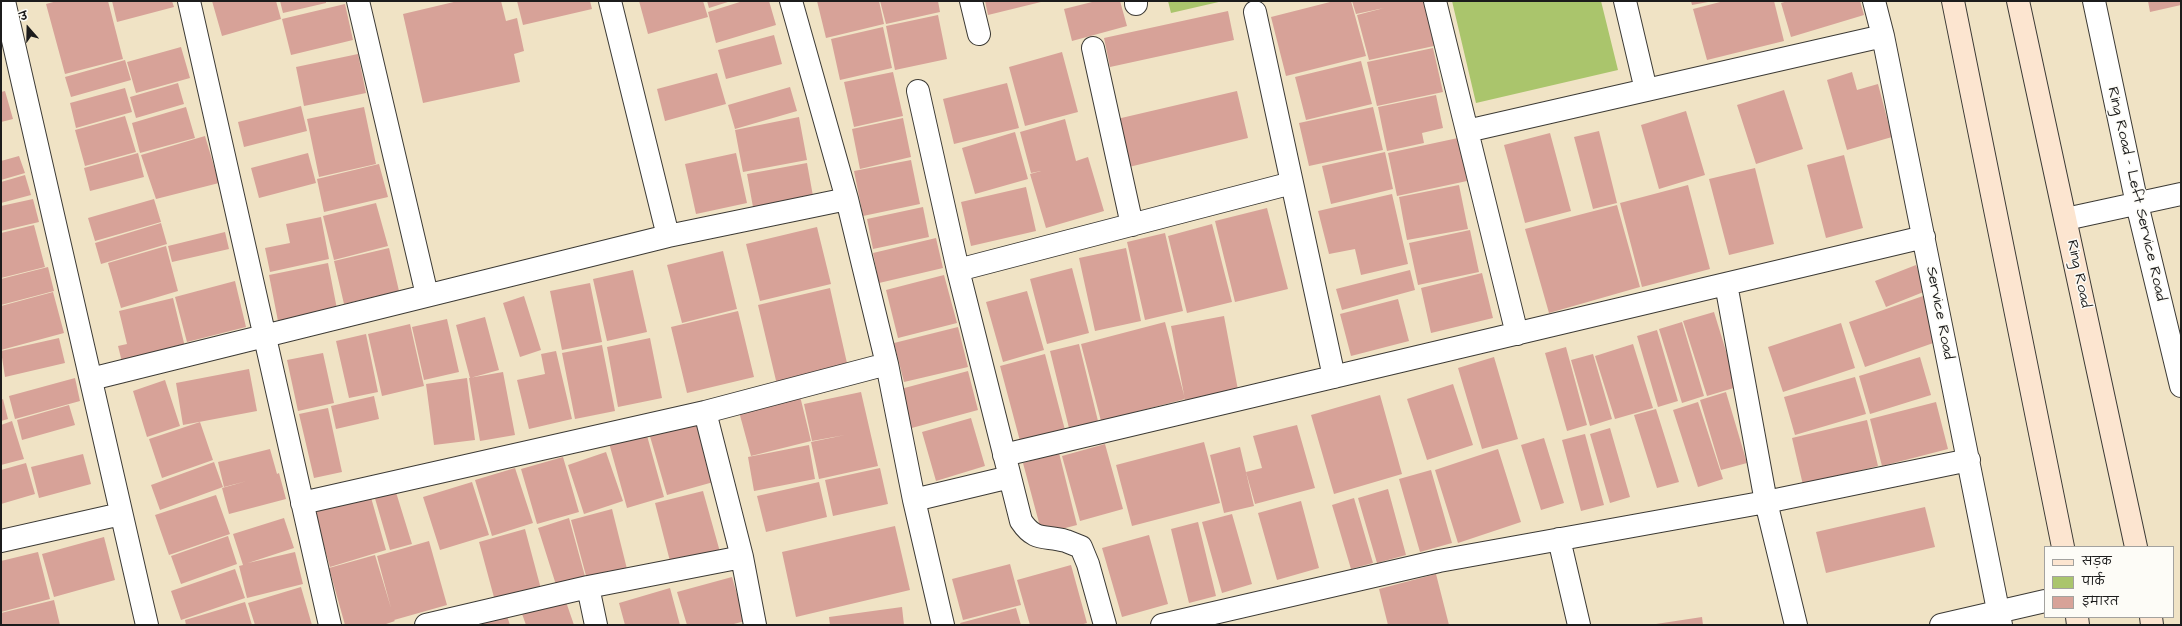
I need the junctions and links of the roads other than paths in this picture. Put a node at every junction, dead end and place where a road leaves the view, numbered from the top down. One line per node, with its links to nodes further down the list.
1 (4, 1): 35 (street)
2 (188, 1): 32 (street)
3 (358, 1): 30 (street)
4 (610, 1): 26 (street)
5 (791, 1): 22 (street)
6 (971, 1): 14 (street)
7 (1435, 1): 19 (street)
8 (1625, 1): 17 (street)
9 (1874, 1): 15 (street, Service Road)
10 (1953, 1): 47 (main road)
11 (2018, 1): 24 (main road, Ring Road)
12 (2094, 1): 23 (street, Ring Road - Left Service Road)
13 (1255, 12): 20 (street)
14 (979, 34)
15 (1883, 36): 17 (street); 27 (street, Service Road)
16 (1093, 48): 25 (street)
17 (1646, 90): 19 (street)
18 (918, 92): 28 (street)
19 (1467, 131): 31 (street)
20 (1292, 183): 25 (street); 34 (street)
21 (2181, 194): 23 (street)
22 (847, 199): 26 (street); 33 (street)
23 (2137, 204): 24 (street); 36 (street, Ring Road - Left Service Road)
24 (2066, 219): 48 (main road, Ring Road)
25 (1132, 225): 28 (street)
26 (668, 236): 30 (street)
27 (1924, 237): 29 (street); 39 (street, Service Road)
28 (958, 270): 38 (street)
29 (1726, 284): 31 (street); 42 (street)
30 (427, 295): 32 (street)
31 (1517, 334): 34 (street)
32 (264, 336): 35 (street); 43 (street)
33 (887, 364): 37 (street); 41 (street)
34 (1334, 377): 38 (street)
35 (91, 379): 44 (street)
36 (2181, 386)
37 (705, 412): 43 (street); 49 (street)
38 (1004, 455): 40 (street)
39 (1968, 460): 42 (street); 52 (street, Service Road)
40 (1010, 477): 41 (street); 59 (street)
41 (914, 500): 58 (street)
42 (1766, 502): 45 (street); 62 (street)
43 (302, 503): 54 (street)
44 (121, 514): 46 (street); 53 (street)
45 (1558, 539): 60 (street); 61 (street)
46 (1, 541)
47 (2063, 546)
48 (2136, 546)
49 (742, 556): 50 (street); 57 (street)
50 (588, 587): 55 (street); 56 (street)
51 (2044, 601): 52 (street)
52 (2000, 618): 63 (street)
53 (147, 625)
54 (330, 625)
55 (426, 625)
56 (596, 625)
57 (755, 625)
58 (943, 625)
59 (1105, 625)
60 (1162, 625)
61 (1579, 625)
62 (1796, 625)
63 (1941, 625)

